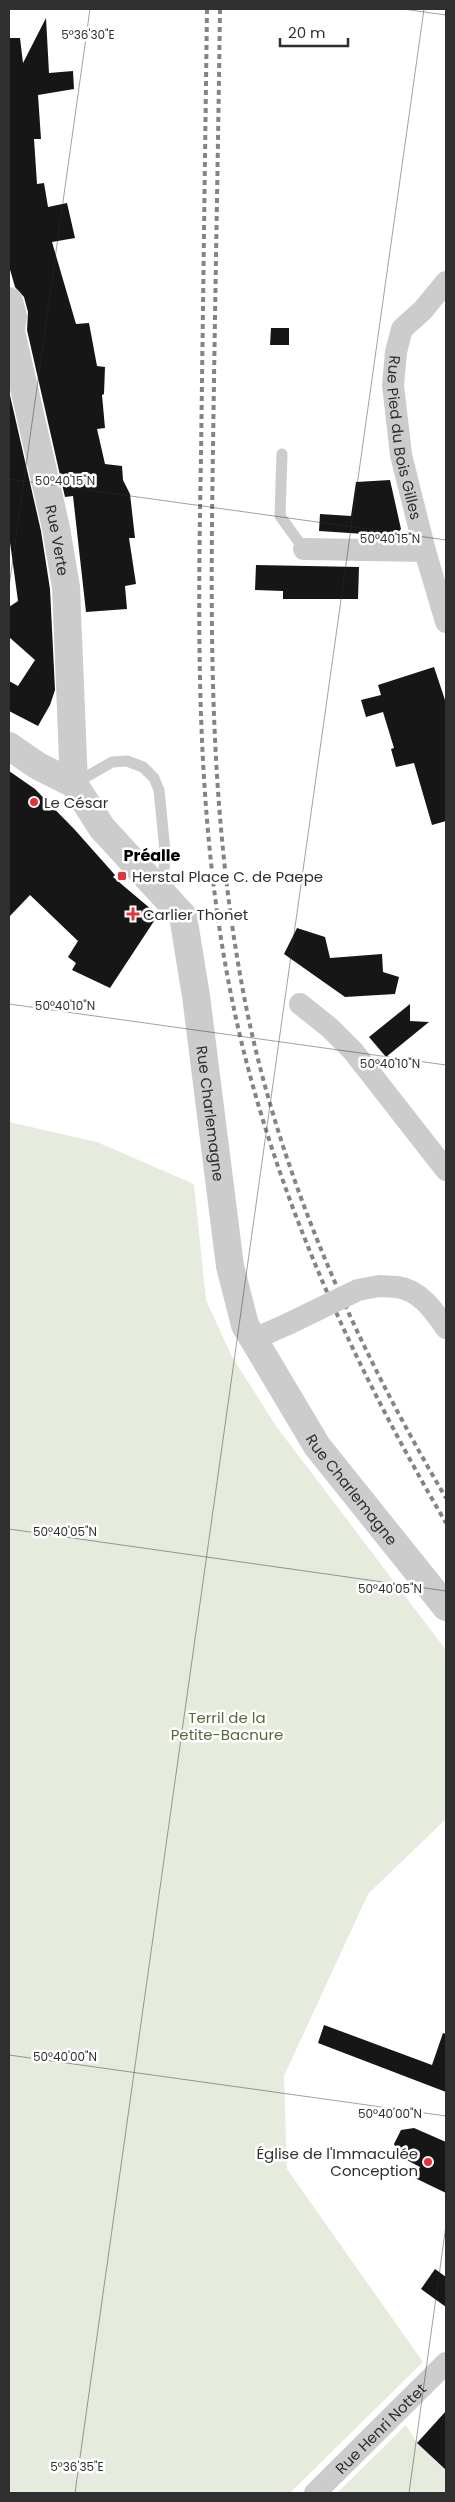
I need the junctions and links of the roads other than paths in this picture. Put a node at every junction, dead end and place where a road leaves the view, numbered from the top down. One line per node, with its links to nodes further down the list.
1 (446, 282): 5 (street, Rue Pied du Bois Gilles)
2 (9, 301): 7 (street, Rue Verte)
3 (282, 454): 4 (lane)
4 (304, 549): 5 (street)
5 (425, 551): 6 (street, Rue Pied du Bois Gilles)
6 (446, 622)
7 (71, 736): 9 (street); 10 (street, Rue Verte)
8 (9, 746): 9 (street)
9 (38, 766): 10 (street)
10 (74, 784): 11 (street, Rue Charlemagne); 11 (lane)
11 (163, 893): 15 (street, Rue Charlemagne)
12 (300, 1004): 13 (street)
13 (446, 1170)
14 (446, 1328): 15 (street, bridge)
15 (252, 1340): 16 (street, Rue Charlemagne)
16 (446, 1607)
17 (446, 2363): 18 (street, Rue Henri Nottet)
18 (315, 2493)

